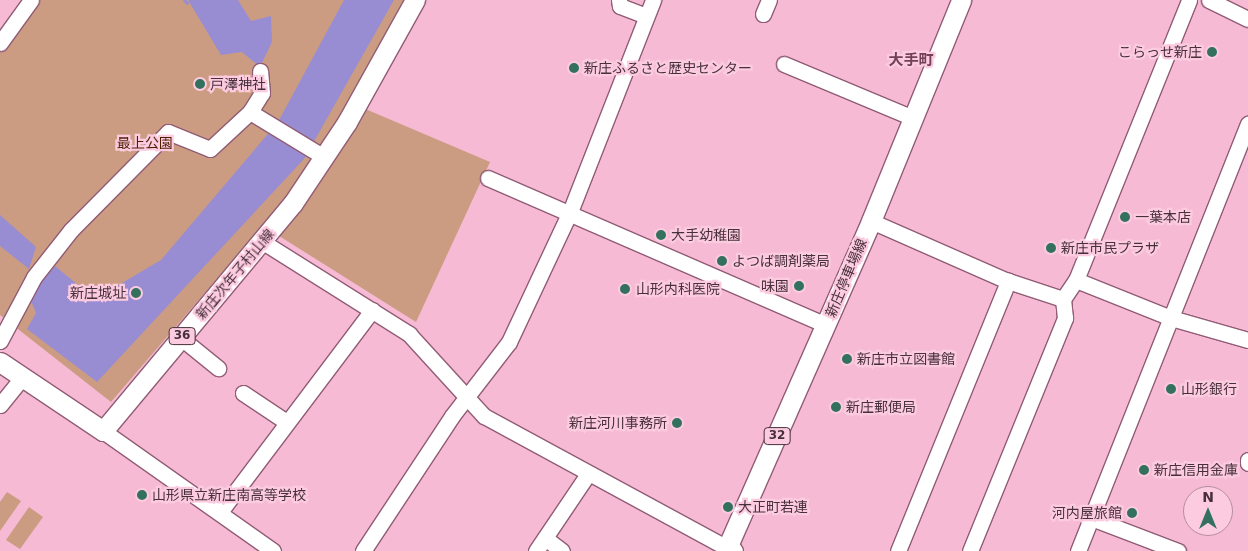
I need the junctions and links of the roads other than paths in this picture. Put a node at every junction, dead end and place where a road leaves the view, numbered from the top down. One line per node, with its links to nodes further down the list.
1 (31, 0): 10 (street)
2 (414, 0): 16 (main road, 新庄次年子村山線 / 36)
3 (619, 0): 8 (street)
4 (653, 0): 8 (street)
5 (961, 0): 14 (main road, 新庄停車場線 / 32)
6 (1189, 0): 21 (street)
7 (1209, 0): 9 (street)
8 (646, 16): 18 (street)
9 (1248, 19)
10 (0, 42)
11 (784, 64): 14 (street)
12 (260, 71): 13 (street)
13 (250, 112): 16 (street); 29 (street)
14 (913, 118): 19 (main road, 新庄停車場線 / 32)
15 (1248, 124): 25 (street)
16 (324, 157): 20 (main road, 新庄次年子村山線 / 36)
17 (488, 178): 18 (street)
18 (570, 212): 26 (street); 34 (street)
19 (871, 221): 22 (street); 26 (main road, 新庄停車場線 / 32)
20 (263, 242): 24 (street); 27 (main road, 新庄次年子村山線 / 36)
21 (1076, 280): 23 (street); 25 (street)
22 (1008, 281): 23 (street); 46 (street)
23 (1063, 299): 47 (street)
24 (372, 310): 34 (street); 36 (street)
25 (1170, 318): 28 (street); 40 (street)
26 (826, 324): 42 (main road, 新庄停車場線 / 32)
27 (181, 338): 31 (street); 37 (main road, 新庄次年子村山線 / 36)
28 (1248, 340)
29 (0, 341)
30 (0, 362): 32 (main road)
31 (218, 368)
32 (22, 378): 35 (street); 37 (main road)
33 (243, 393): 36 (street)
34 (468, 400): 38 (street); 44 (street)
35 (0, 405)
36 (285, 421): 39 (street)
37 (103, 431): 39 (street)
38 (588, 474): 41 (street); 42 (street)
39 (220, 512): 43 (street)
40 (1091, 518): 48 (street); 49 (street)
41 (540, 545): 45 (street)
42 (728, 550)
43 (273, 551)
44 (363, 551)
45 (562, 551)
46 (898, 551)
47 (970, 551)
48 (1078, 551)
49 (1178, 551)

